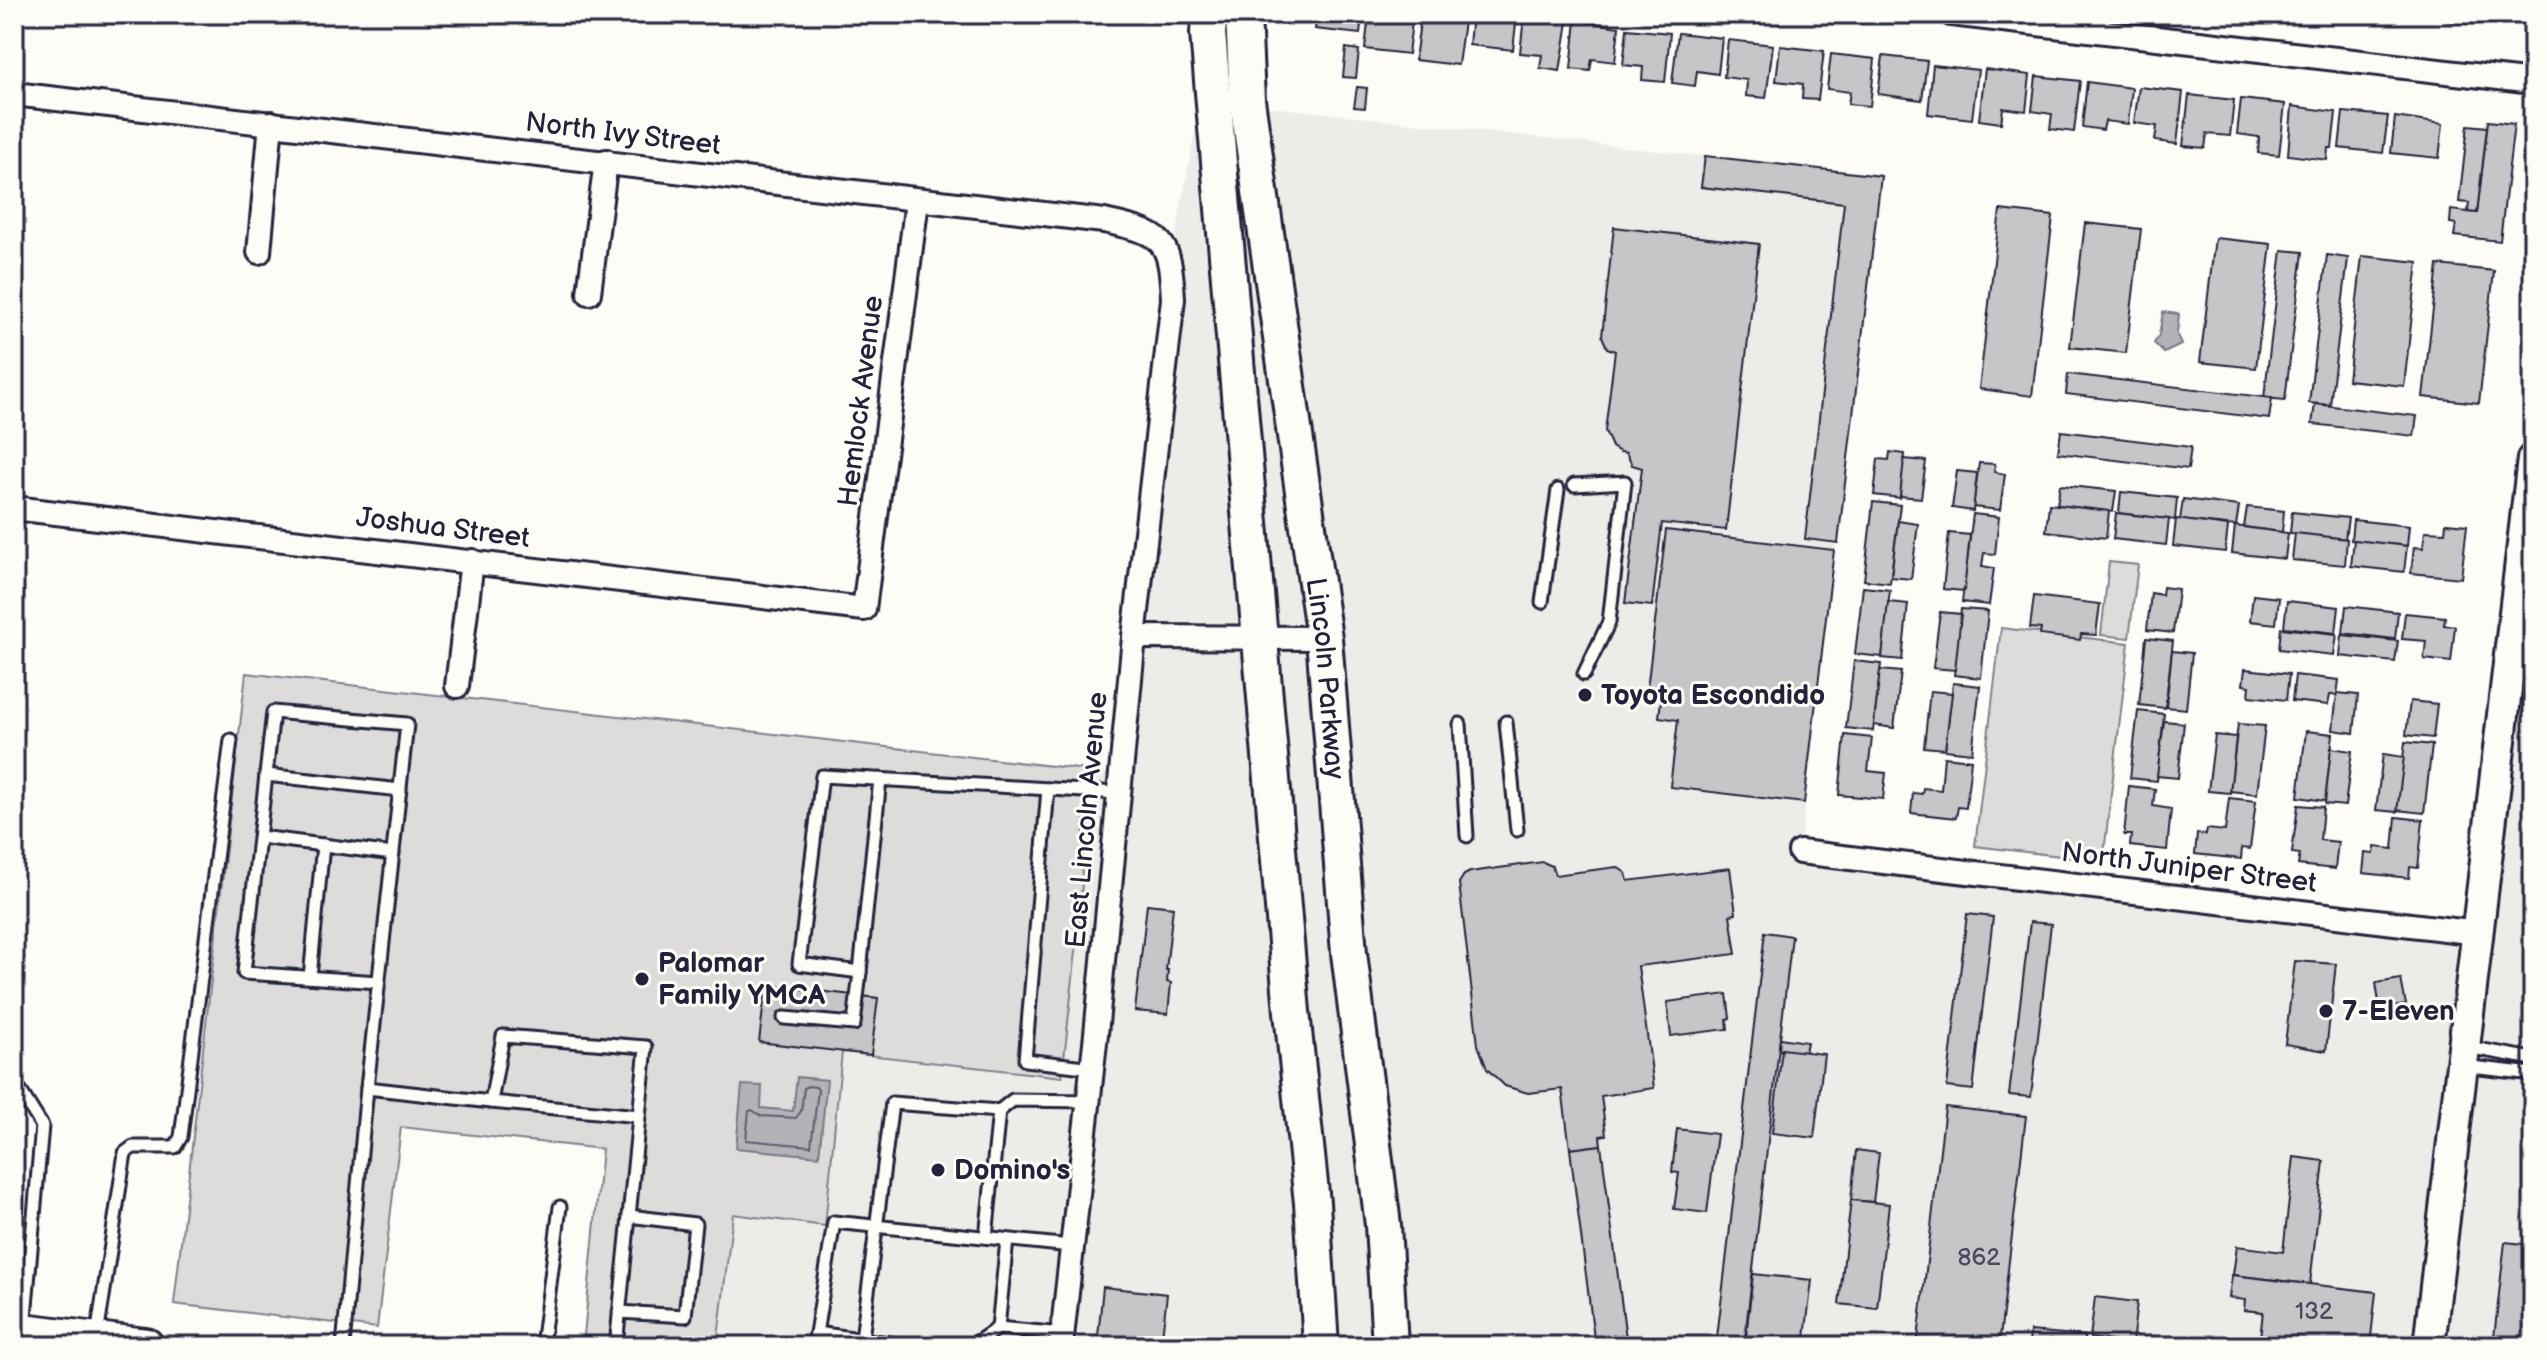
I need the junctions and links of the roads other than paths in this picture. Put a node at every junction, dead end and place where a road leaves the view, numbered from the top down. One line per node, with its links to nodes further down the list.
1 (1210, 14): 20 (main road)
2 (1243, 14): 21 (main road, Lincoln Parkway)
3 (1951, 14): 4 (street)
4 (2533, 82)
5 (14, 94): 6 (street, North Ivy Street)
6 (271, 123): 7 (street, North Ivy Street); 9 (street)
7 (606, 161): 8 (street, North Ivy Street); 10 (street)
8 (917, 201): 11 (street, North Ivy Street); 18 (street, Hemlock Avenue)
9 (259, 252)
10 (589, 293)
11 (1173, 299): 19 (street, East Lincoln Avenue)
12 (2533, 459): 38 (main road)
13 (1574, 485): 22 (lane)
14 (1558, 490): 17 (lane)
15 (14, 508): 16 (street, Joshua Street)
16 (472, 561): 18 (street, Joshua Street); 23 (street)
17 (1542, 602)
18 (864, 609)
19 (1134, 637): 20 (street); 31 (street, East Lincoln Avenue)
20 (1261, 638): 21 (street); 73 (main road)
21 (1324, 638): 74 (main road, Lincoln Parkway)
22 (1584, 674)
23 (457, 686)
24 (1506, 722): 32 (lane)
25 (1460, 724): 33 (lane)
26 (231, 740): 65 (lane)
27 (266, 775): 30 (lane); 30 (lane); 34 (lane)
28 (880, 779): 29 (lane); 39 (lane); 39 (lane)
29 (1048, 789): 31 (lane); 45 (lane)
30 (400, 790): 37 (lane)
31 (1119, 793): 45 (street, East Lincoln Avenue)
32 (1517, 830)
33 (1467, 836)
34 (260, 837): 35 (lane); 40 (lane)
35 (323, 845): 37 (lane); 40 (lane)
36 (1800, 852): 38 (street, North Juniper Street)
37 (393, 854): 41 (lane)
38 (2478, 933): 43 (main road)
39 (860, 972): 42 (lane)
40 (310, 977): 41 (lane)
41 (379, 982): 48 (lane)
42 (784, 1018)
43 (2463, 1057): 44 (lane); 46 (lane); 75 (main road)
44 (2533, 1059)
45 (1093, 1068): 49 (street, East Lincoln Avenue)
46 (2533, 1074)
47 (14, 1081): 61 (lane)
48 (367, 1088): 50 (lane); 67 (lane)
49 (1089, 1101): 51 (lane); 58 (street, East Lincoln Avenue)
50 (491, 1102): 52 (lane); 52 (lane)
51 (999, 1111): 55 (lane); 56 (lane)
52 (639, 1116): 54 (lane)
53 (560, 1207): 68 (lane)
54 (629, 1216): 59 (lane); 59 (lane)
55 (876, 1226): 56 (lane); 62 (lane); 63 (lane)
56 (986, 1237): 57 (lane)
57 (1007, 1240): 58 (lane); 60 (lane)
58 (1071, 1246): 64 (street, East Lincoln Avenue)
59 (619, 1312): 69 (lane)
60 (998, 1328): 64 (lane); 72 (lane)
61 (19, 1331): 65 (main road)
62 (816, 1333): 63 (lane); 70 (lane)
63 (862, 1339): 71 (lane)
64 (1062, 1340)
65 (78, 1341): 66 (main road)
66 (146, 1346)
67 (343, 1346)
68 (542, 1346)
69 (616, 1346)
70 (814, 1346)
71 (910, 1346)
72 (971, 1346)
73 (1321, 1346)
74 (1390, 1346)
75 (2429, 1346)

